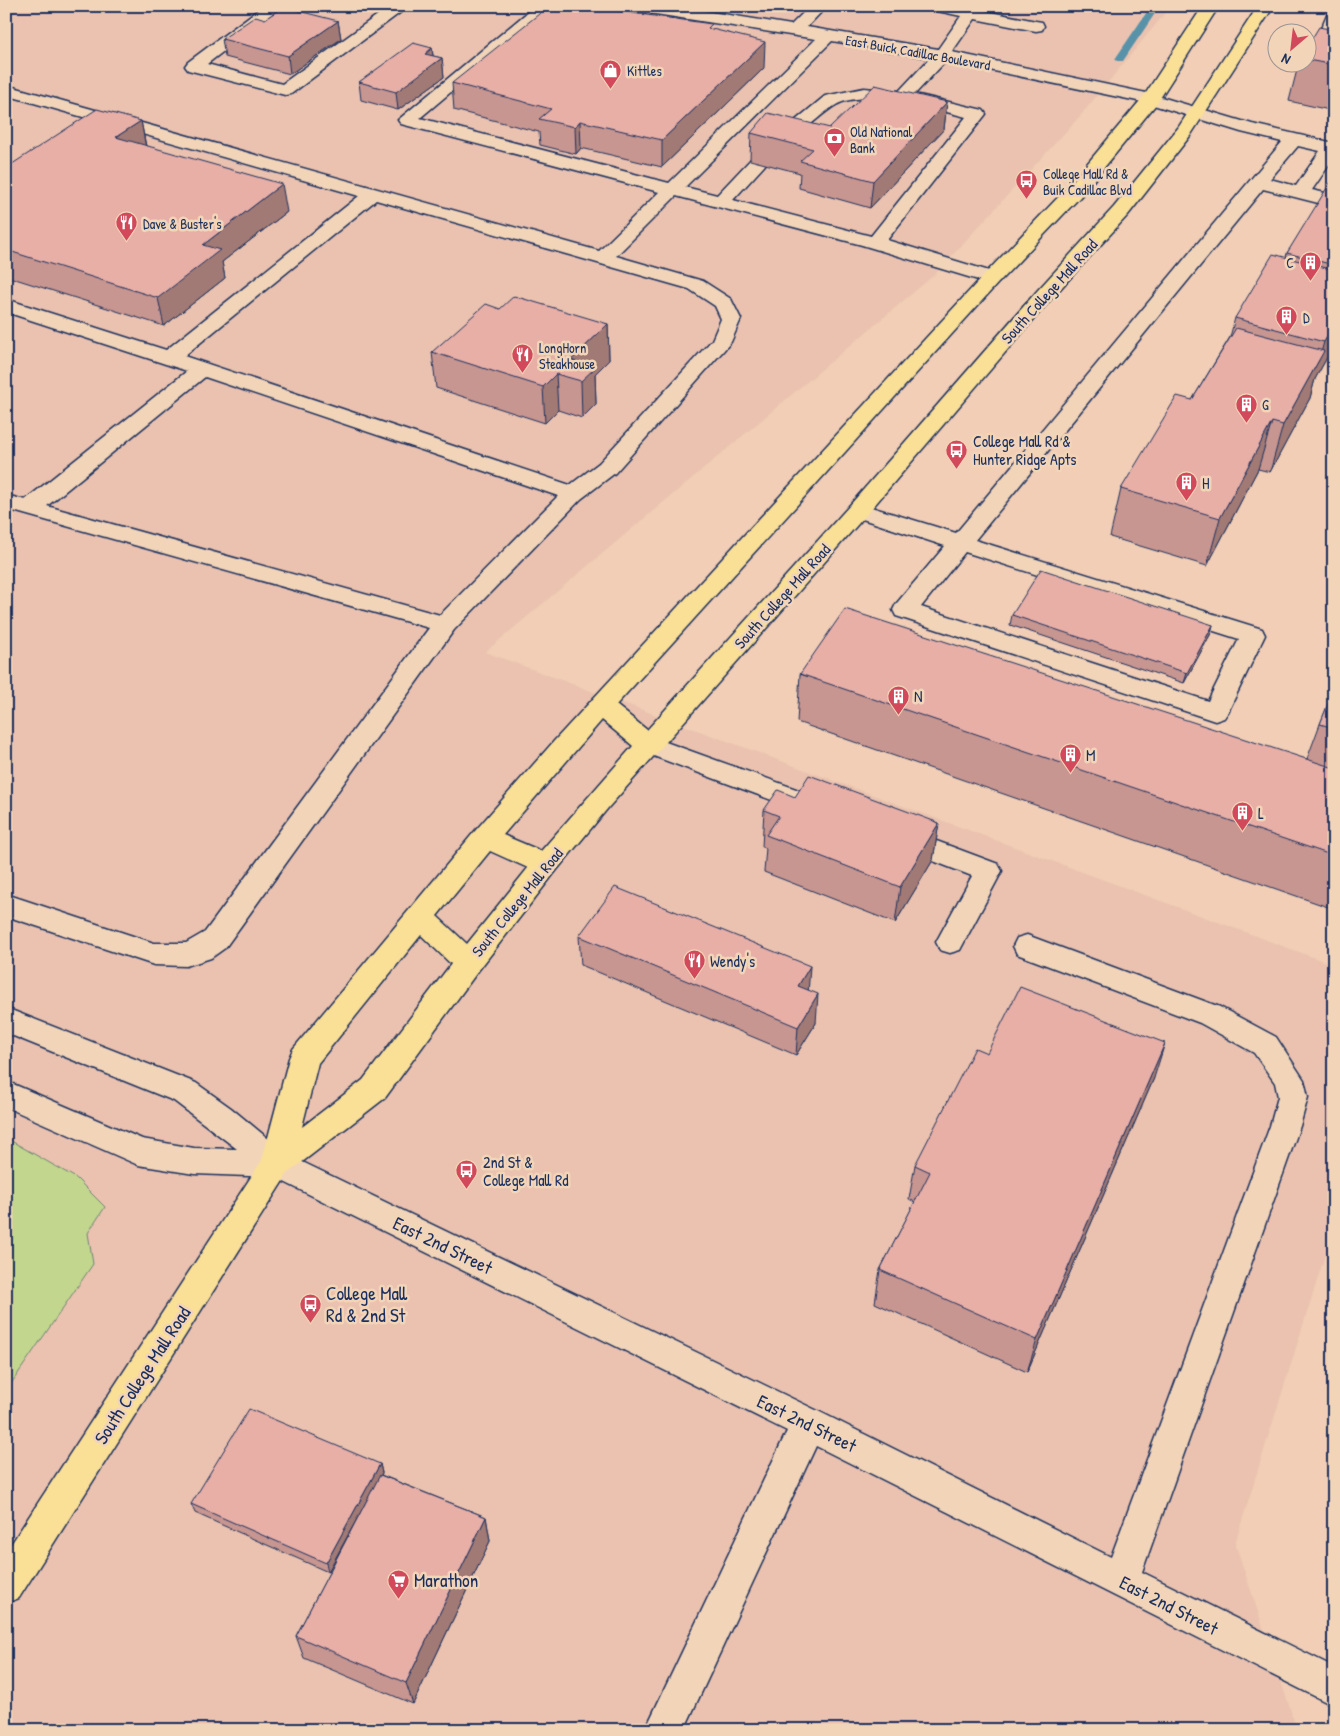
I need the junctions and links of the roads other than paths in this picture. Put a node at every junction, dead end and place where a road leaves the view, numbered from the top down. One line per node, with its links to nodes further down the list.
1 (274, 6): 2 (street)
2 (402, 6)
3 (544, 6): 25 (street)
4 (636, 6): 12 (street, East Buick Cadillac Boulevard)
5 (819, 6): 12 (street)
6 (934, 6): 9 (street)
7 (1210, 6): 18 (main road, South College Mall Road)
8 (1266, 6): 19 (main road, South College Mall Road)
9 (971, 13): 11 (street); 15 (street)
10 (1334, 15): 13 (street)
11 (1036, 26)
12 (794, 30): 14 (street, East Buick Cadillac Boulevard)
13 (1327, 33)
14 (828, 36): 15 (street, East Buick Cadillac Boulevard); 25 (street)
15 (942, 55): 17 (street); 18 (street, East Buick Cadillac Boulevard)
16 (8, 92): 26 (street)
17 (903, 97): 21 (street); 30 (street)
18 (1151, 99): 19 (street, East Buick Cadillac Boulevard); 32 (main road, South College Mall Road)
19 (1198, 112): 20 (street, East Buick Cadillac Boulevard); 39 (main road, South College Mall Road)
20 (1293, 140): 22 (street, East Buick Cadillac Boulevard); 24 (street)
21 (779, 143)
22 (1332, 149): 27 (street)
23 (758, 162): 29 (street)
24 (1258, 182): 27 (street); 40 (street)
25 (671, 190): 29 (street); 31 (street)
26 (374, 193): 31 (street); 34 (street)
27 (1301, 194): 28 (street)
28 (1334, 201)
29 (720, 203): 30 (street)
30 (875, 243): 32 (street)
31 (603, 258): 36 (street)
32 (992, 278): 42 (main road, South College Mall Road)
33 (6, 305): 34 (street)
34 (169, 358): 35 (street)
35 (202, 369): 36 (street); 38 (street)
36 (573, 494): 41 (street)
37 (6, 502): 38 (street)
38 (30, 508): 41 (street)
39 (858, 510): 40 (street); 43 (main road, South College Mall Road)
40 (960, 542): 40 (street)
41 (445, 624): 48 (street)
42 (601, 706): 43 (main road); 46 (main road, South College Mall Road)
43 (649, 745): 44 (street); 47 (main road, South College Mall Road)
44 (832, 812)
45 (878, 830): 50 (street)
46 (485, 838): 47 (main road); 49 (main road, South College Mall Road)
47 (546, 864): 52 (main road, South College Mall Road)
48 (6, 905)
49 (420, 916): 52 (main road); 55 (main road, South College Mall Road)
50 (950, 942)
51 (1027, 946): 57 (street)
52 (468, 962): 55 (main road, South College Mall Road)
53 (6, 1020): 55 (street)
54 (6, 1093): 55 (street)
55 (277, 1164): 56 (street, East 2nd Street); 58 (main road, South College Mall Road)
56 (808, 1424): 57 (street, East 2nd Street); 60 (street)
57 (1121, 1580): 59 (street, East 2nd Street)
58 (6, 1585)
59 (1334, 1687)
60 (664, 1730)

